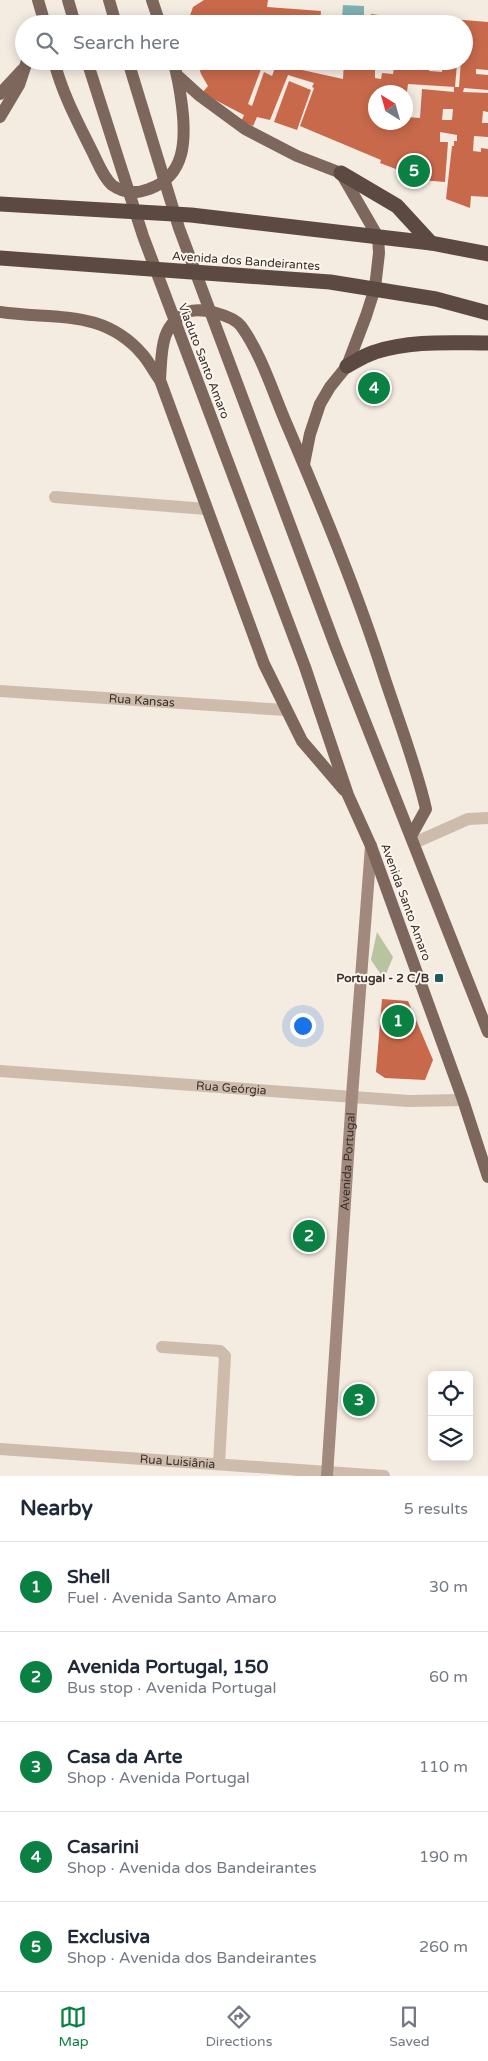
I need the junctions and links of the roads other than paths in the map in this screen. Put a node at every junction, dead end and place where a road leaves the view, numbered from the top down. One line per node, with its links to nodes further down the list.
1 (38, 0): 5 (main road)
2 (68, 0): 6 (main road)
3 (109, 0): 7 (main road)
4 (152, 0): 8 (main road)
5 (42, 15)
6 (72, 15)
7 (113, 15)
8 (157, 15)
9 (21, 70): 16 (main road)
10 (24, 70): 17 (main road)
11 (57, 70): 15 (main road)
12 (90, 70): 33 (main road, Viaduto Santo Amaro)
13 (131, 70): 38 (main road, Viaduto Santo Amaro)
14 (176, 70): 15 (main road)
15 (179, 77): 18 (main road)
16 (0, 94)
17 (0, 116)
18 (341, 173): 20 (main road); 21 (highway)
19 (0, 204): 20 (highway)
20 (378, 237): 21 (highway); 24 (main road)
21 (431, 243): 22 (highway)
22 (488, 254)
23 (0, 258): 24 (highway, Avenida dos Bandeirantes)
24 (375, 288): 26 (highway, Avenida dos Bandeirantes); 28 (main road)
25 (0, 312): 29 (main road)
26 (488, 313)
27 (488, 343): 28 (highway)
28 (347, 366): 30 (main road)
29 (160, 380): 30 (main road); 32 (main road)
30 (304, 464): 38 (main road)
31 (55, 497): 32 (street)
32 (206, 509): 35 (main road)
33 (305, 666): 36 (main road, Avenida Santo Amaro)
34 (0, 692): 35 (street, Rua Kansas)
35 (285, 710): 36 (main road)
36 (348, 795): 39 (main road, Avenida Santo Amaro)
37 (488, 818): 38 (street)
38 (413, 839): 40 (main road)
39 (371, 846): 42 (street, Avenida Portugal); 43 (main road, Avenida Santo Amaro)
40 (488, 1032)
41 (0, 1071): 42 (street, Rua Geórgia)
42 (352, 1096): 43 (street, Rua Geórgia); 48 (street, Avenida Portugal)
43 (464, 1100): 44 (main road, Avenida Santo Amaro)
44 (488, 1177)
45 (162, 1347): 47 (street)
46 (0, 1449): 47 (street, Rua Luisiânia)
47 (219, 1464): 48 (street, Rua Luisiânia)
48 (327, 1474): 49 (street, Rua Luisiânia)
49 (384, 1476)

